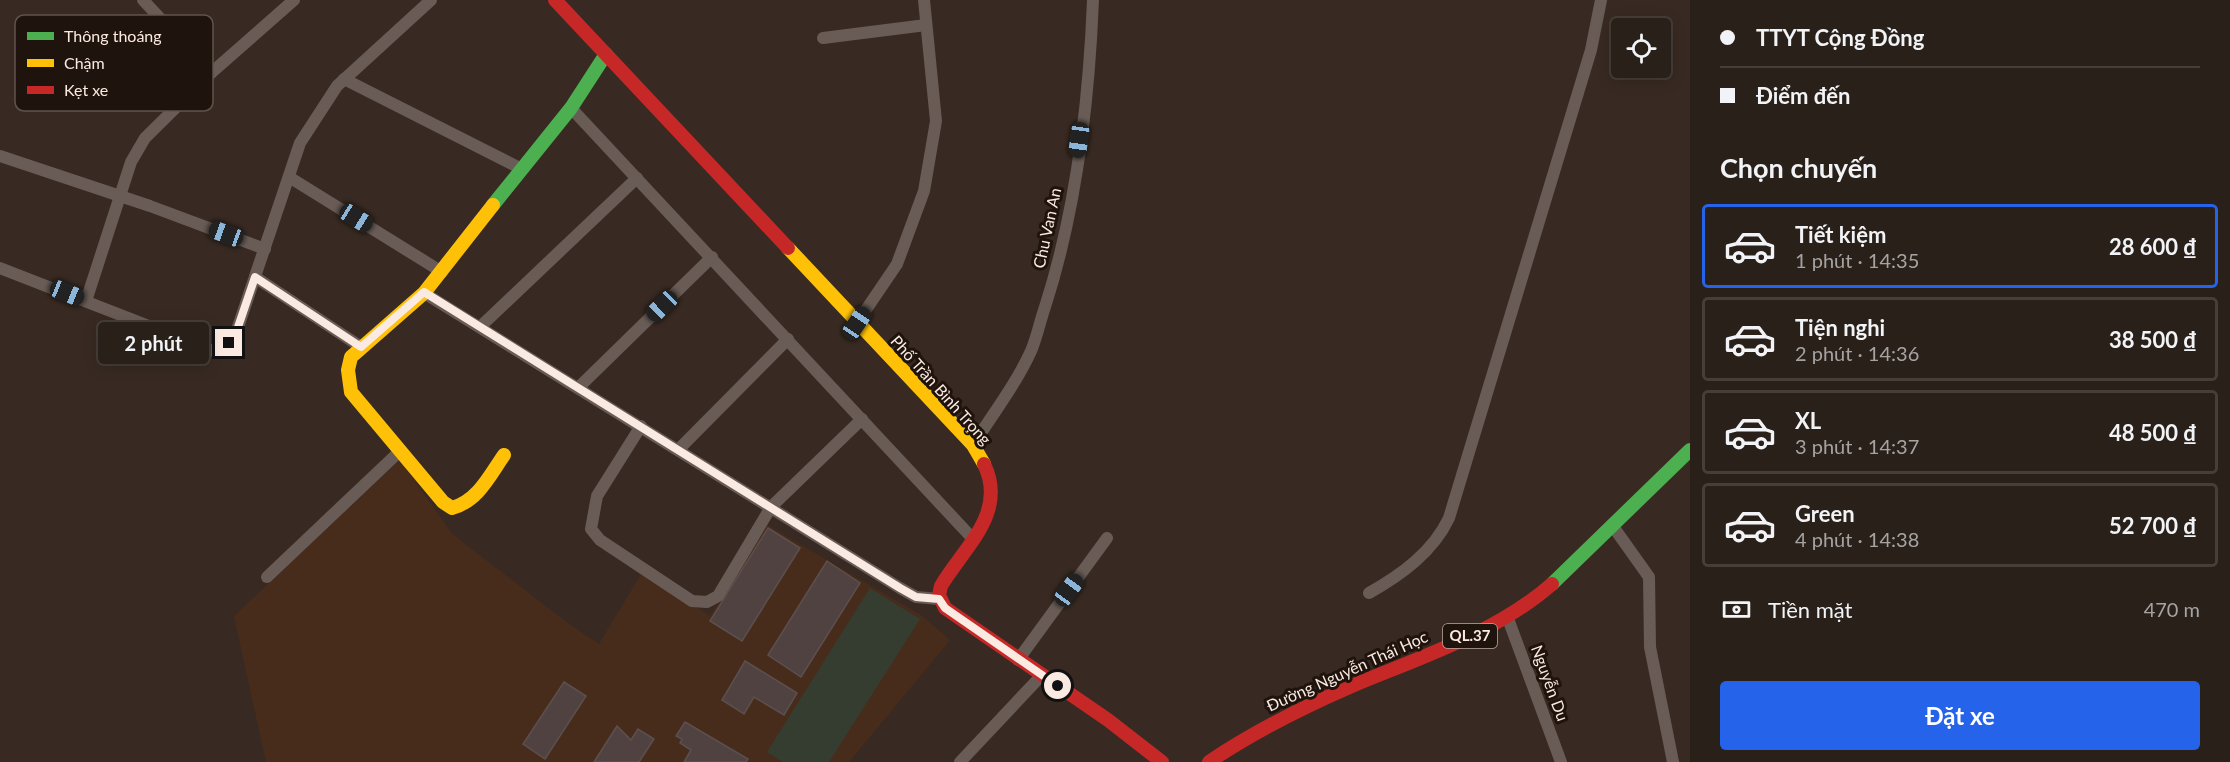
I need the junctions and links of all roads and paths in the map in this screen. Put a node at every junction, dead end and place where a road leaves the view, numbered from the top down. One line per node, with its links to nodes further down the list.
1 (143, 0): 8 (street)
2 (294, 0): 12 (street)
3 (431, 0): 13 (street)
4 (555, 0): 11 (main road, Phố Trần Bình Trọng)
5 (924, 0): 9 (street)
6 (1093, 0): 35 (street, Chu Van An)
7 (1601, 0): 45 (street)
8 (157, 15)
9 (926, 25): 10 (street); 28 (street)
10 (824, 38)
11 (606, 54): 14 (main road); 28 (main road, Phố Trần Bình Trọng)
12 (213, 71)
13 (344, 79): 17 (street); 18 (street)
14 (571, 108): 17 (main road); 19 (street)
15 (172, 111): 20 (street)
16 (0, 156): 20 (street)
17 (520, 168): 24 (main road)
18 (289, 177): 21 (street); 24 (street)
19 (637, 178): 22 (street); 29 (street)
20 (119, 196): 21 (street); 27 (street)
21 (265, 249): 25 (street)
22 (712, 257): 30 (street); 32 (street)
23 (0, 268): 27 (street)
24 (442, 272): 26 (main road)
25 (255, 277): 27 (street); 31 (street)
26 (424, 292): 29 (street); 31 (main road)
27 (86, 301)
28 (857, 323): 35 (main road, Phố Trần Bình Trọng)
29 (480, 327): 32 (street)
30 (788, 339): 33 (street); 36 (street)
31 (361, 347): 38 (main road)
32 (578, 388): 34 (street)
33 (862, 419): 40 (street); 43 (street)
34 (640, 426): 36 (street); 40 (street)
35 (973, 445): 43 (main road, Phố Trần Bình Trọng)
36 (678, 450): 40 (street)
37 (1690, 450): 41 (main road, Đường Nguyễn Thái Học / QL.37)
38 (400, 452): 39 (main road); 44 (street)
39 (504, 455)
40 (771, 507): 46 (street)
41 (1612, 525): 47 (main road, Đường Nguyễn Thái Học / QL.37); 54 (street)
42 (1107, 538): 48 (street)
43 (974, 540): 46 (main road, Phố Trần Bình Trọng)
44 (267, 577)
45 (1369, 593)
46 (939, 599): 48 (main road)
47 (1507, 616): 52 (main road, Đường Nguyễn Thái Học / QL.37); 53 (street, Nguyễn Du)
48 (1018, 660): 49 (main road)
49 (1042, 675): 50 (street); 51 (main road)
50 (960, 762)
51 (1162, 762)
52 (1209, 762)
53 (1561, 762)
54 (1673, 762)

